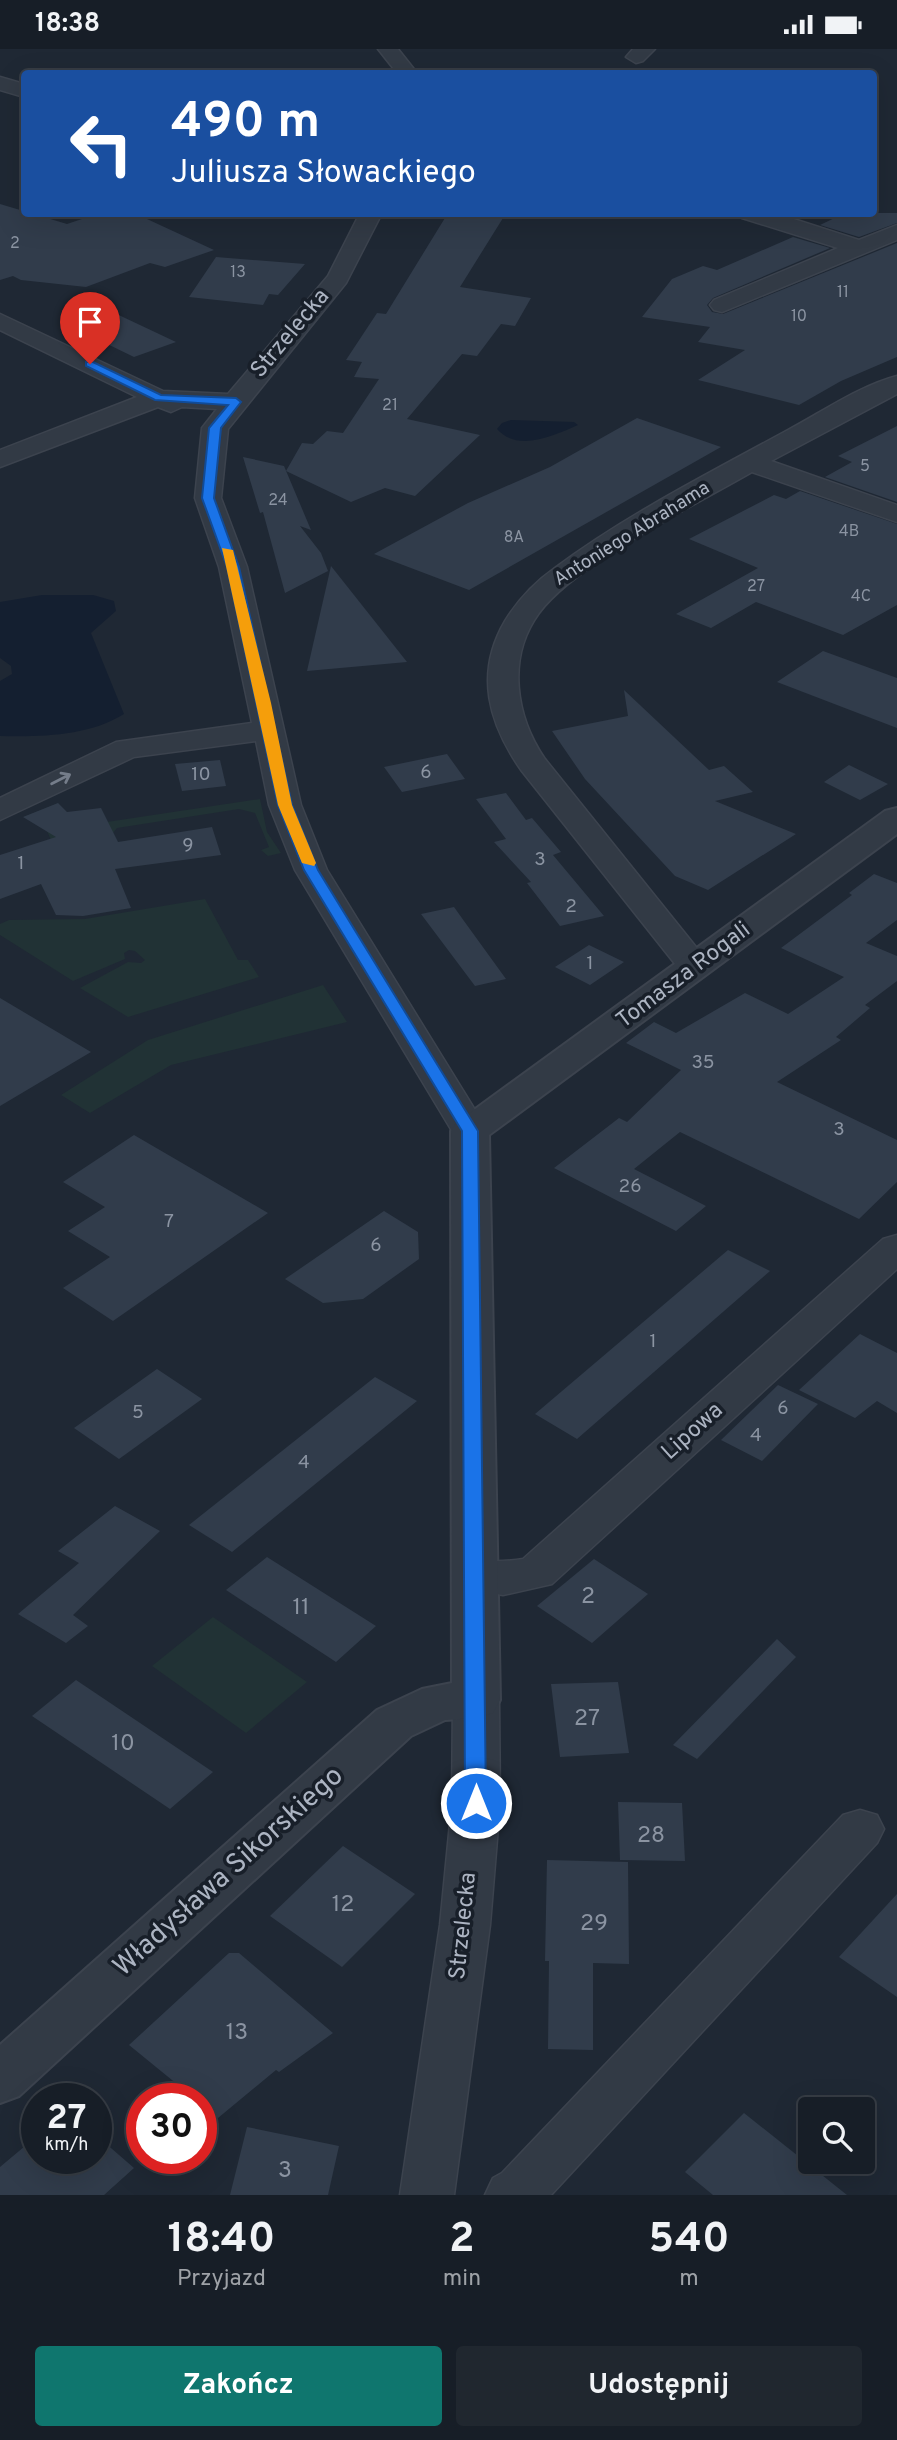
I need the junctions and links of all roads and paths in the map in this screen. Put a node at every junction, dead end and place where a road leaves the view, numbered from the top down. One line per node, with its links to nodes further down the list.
1 (388, 49): 2 (street)
2 (405, 70)
3 (0, 83): 4 (street)
4 (21, 90)
5 (763, 217): 8 (street)
6 (362, 218): 13 (street, Strzelecka)
7 (897, 232): 8 (street)
8 (861, 247): 9 (street)
9 (722, 305)
10 (0, 321): 12 (street)
11 (897, 384): 16 (street, Antoniego Abrahama)
12 (159, 398): 13 (street); 14 (street); 15 (street)
13 (236, 402): 14 (street, Strzelecka)
14 (215, 428): 18 (street)
15 (0, 459)
16 (749, 462): 17 (street); 21 (street, Antoniego Abrahama)
17 (897, 514)
18 (270, 730): 19 (street, one-way to 18); 22 (street)
19 (0, 810)
20 (897, 818): 21 (street, Tomasza Rogali)
21 (695, 967): 22 (street, Tomasza Rogali)
22 (470, 1131): 24 (street, Strzelecka)
23 (897, 1248): 24 (street, Lipowa)
24 (474, 1577): 25 (street, Strzelecka)
25 (476, 1700): 27 (street, Władysława Sikorskiego); 28 (street, Strzelecka)
26 (860, 1829): 29 (street)
27 (0, 2079)
28 (427, 2195)
29 (512, 2195)

